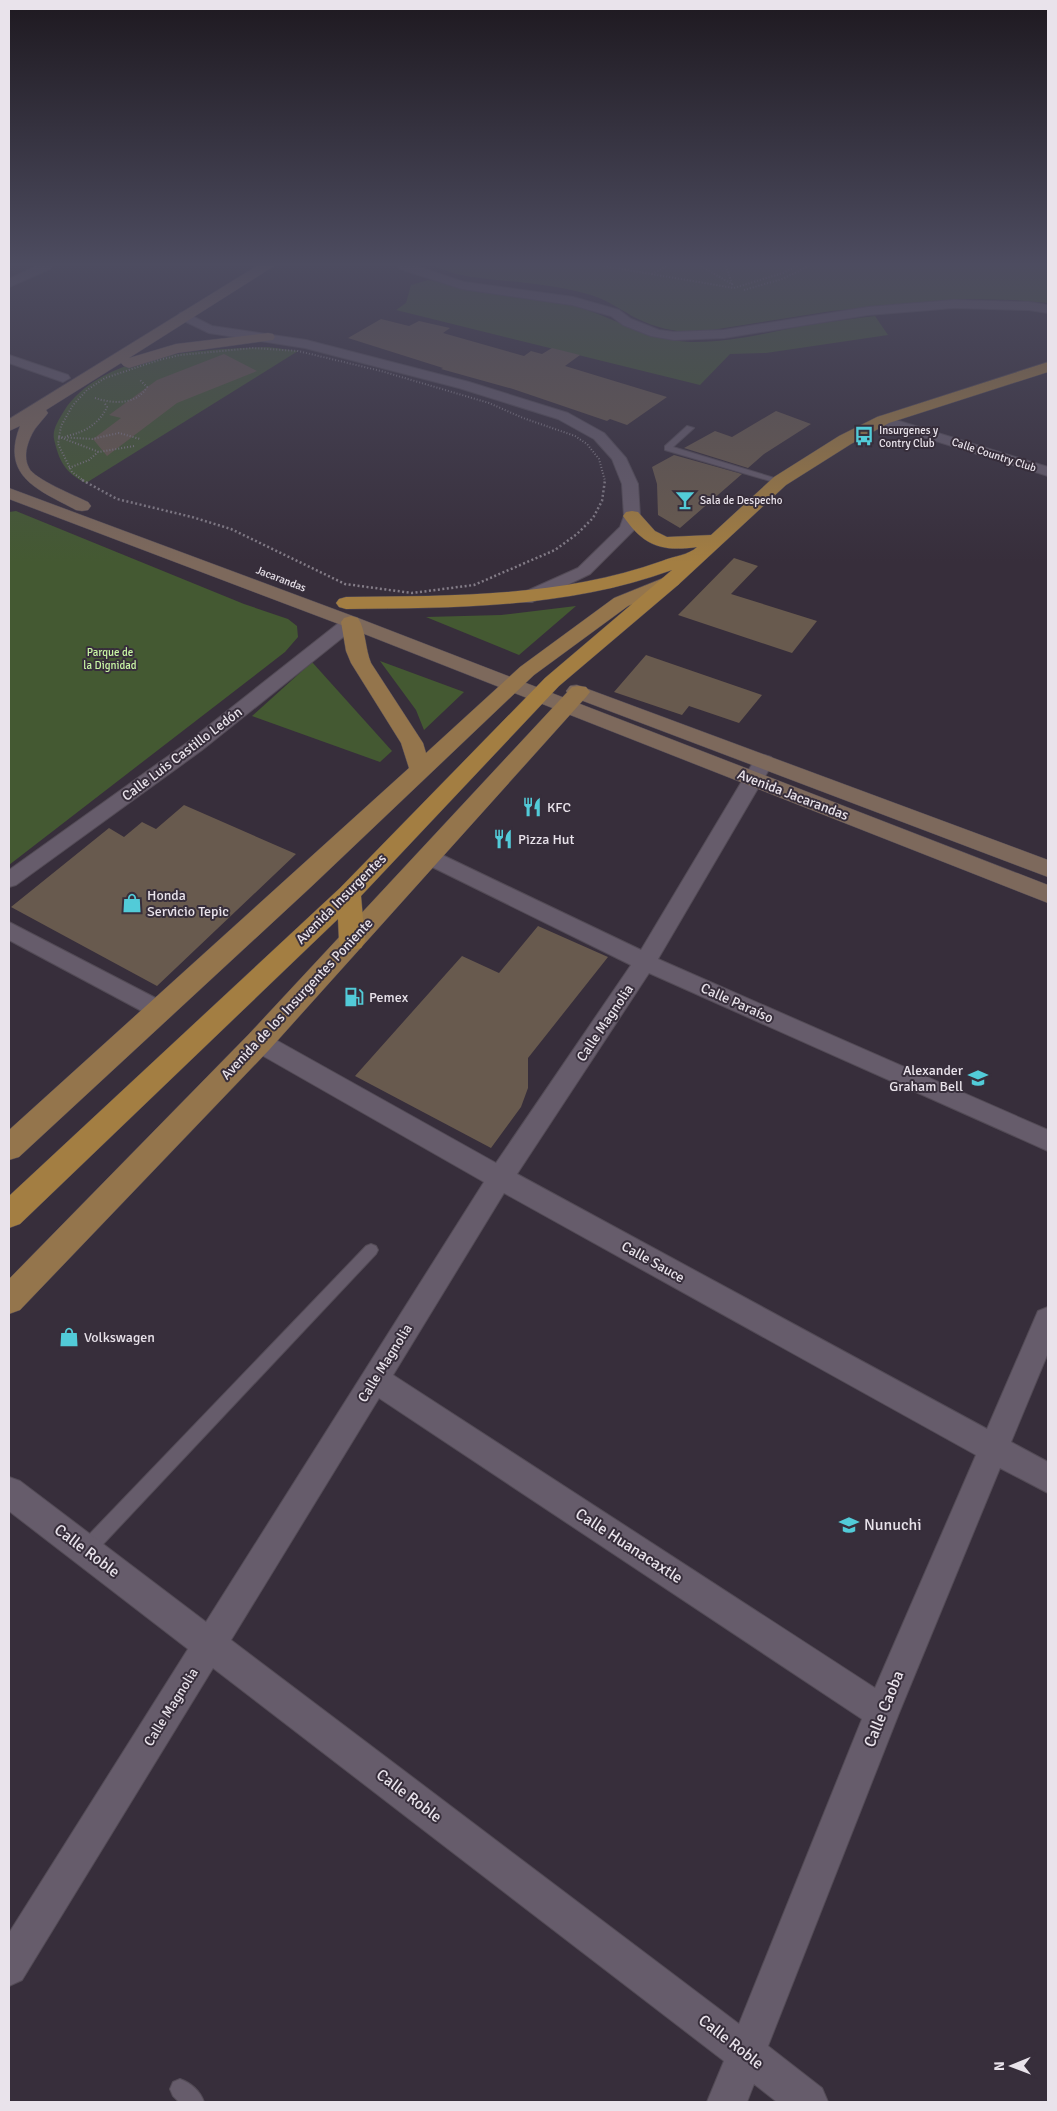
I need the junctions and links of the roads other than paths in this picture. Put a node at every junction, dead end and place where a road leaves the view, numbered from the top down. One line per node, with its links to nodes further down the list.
1 (20, 365): 8 (street)
2 (89, 365): 8 (main road)
3 (117, 365): 7 (main road)
4 (135, 365): 7 (main road)
5 (386, 365): 18 (street)
6 (1048, 367): 10 (highway)
7 (97, 379): 8 (main road)
8 (61, 386): 9 (main road); 11 (main road); 17 (main road)
9 (9, 412)
10 (884, 420): 13 (street, Calle Country Club); 15 (highway, Avenida Insurgentes)
11 (9, 426)
12 (690, 428): 15 (lane)
13 (1048, 472)
14 (9, 478): 17 (main road, Jacarandas)
15 (780, 481): 19 (highway, Avenida Insurgentes)
16 (11, 497): 22 (main road, Jacarandas)
17 (88, 509): 22 (main road, Jacarandas)
18 (632, 516): 19 (highway); 21 (street)
19 (718, 539): 20 (highway, Avenida Insurgentes); 21 (highway)
20 (671, 581): 23 (main road, Avenida Insurgentes); 24 (highway, Avenida Insurgentes)
21 (526, 598): 22 (highway)
22 (348, 613): 23 (main road, Jacarandas); 26 (main road); 30 (street, Calle Luis Castillo Ledón)
23 (519, 678): 24 (main road, Jacarandas); 26 (main road)
24 (545, 689): 25 (main road, Avenida Jacarandas); 31 (highway, Avenida Insurgentes)
25 (573, 700): 27 (main road, Avenida Jacarandas); 28 (main road, Avenida de los Insurgentes Poniente)
26 (421, 770): 36 (main road)
27 (758, 770): 29 (main road, Avenida Jacarandas); 32 (main road, Avenida Jacarandas); 35 (street, Calle Magnolia)
28 (430, 857): 34 (main road, Avenida de los Insurgentes Poniente); 35 (street, Calle Paraíso)
29 (1048, 869)
30 (9, 880)
31 (348, 894): 34 (highway); 41 (highway, Avenida Insurgentes)
32 (1048, 894)
33 (9, 930): 36 (street)
34 (352, 941): 37 (main road, Avenida de los Insurgentes Poniente)
35 (646, 962): 38 (street, Calle Paraíso); 40 (street, Calle Magnolia)
36 (161, 1011): 39 (main road)
37 (259, 1042): 40 (street, Calle Sauce); 43 (main road, Avenida de los Insurgentes Poniente)
38 (1048, 1141)
39 (9, 1148)
40 (500, 1178): 45 (street, Calle Magnolia); 46 (street, Calle Sauce)
41 (9, 1214)
42 (371, 1250): 49 (lane)
43 (9, 1300)
44 (1048, 1320): 46 (street, Calle Caoba)
45 (375, 1379): 50 (street, Calle Magnolia); 51 (street, Calle Huanacaxtle)
46 (995, 1449): 47 (street, Calle Sauce); 51 (street, Calle Caoba)
47 (1048, 1478)
48 (9, 1492): 49 (street, Calle Roble)
49 (86, 1550): 50 (street, Calle Roble)
50 (210, 1645): 52 (street, Calle Magnolia); 53 (street, Calle Roble)
51 (882, 1712): 53 (street, Calle Caoba)
52 (9, 1967)
53 (747, 2054): 54 (street, Calle Caoba); 55 (street, Calle Roble)
54 (727, 2102)
55 (808, 2102)

